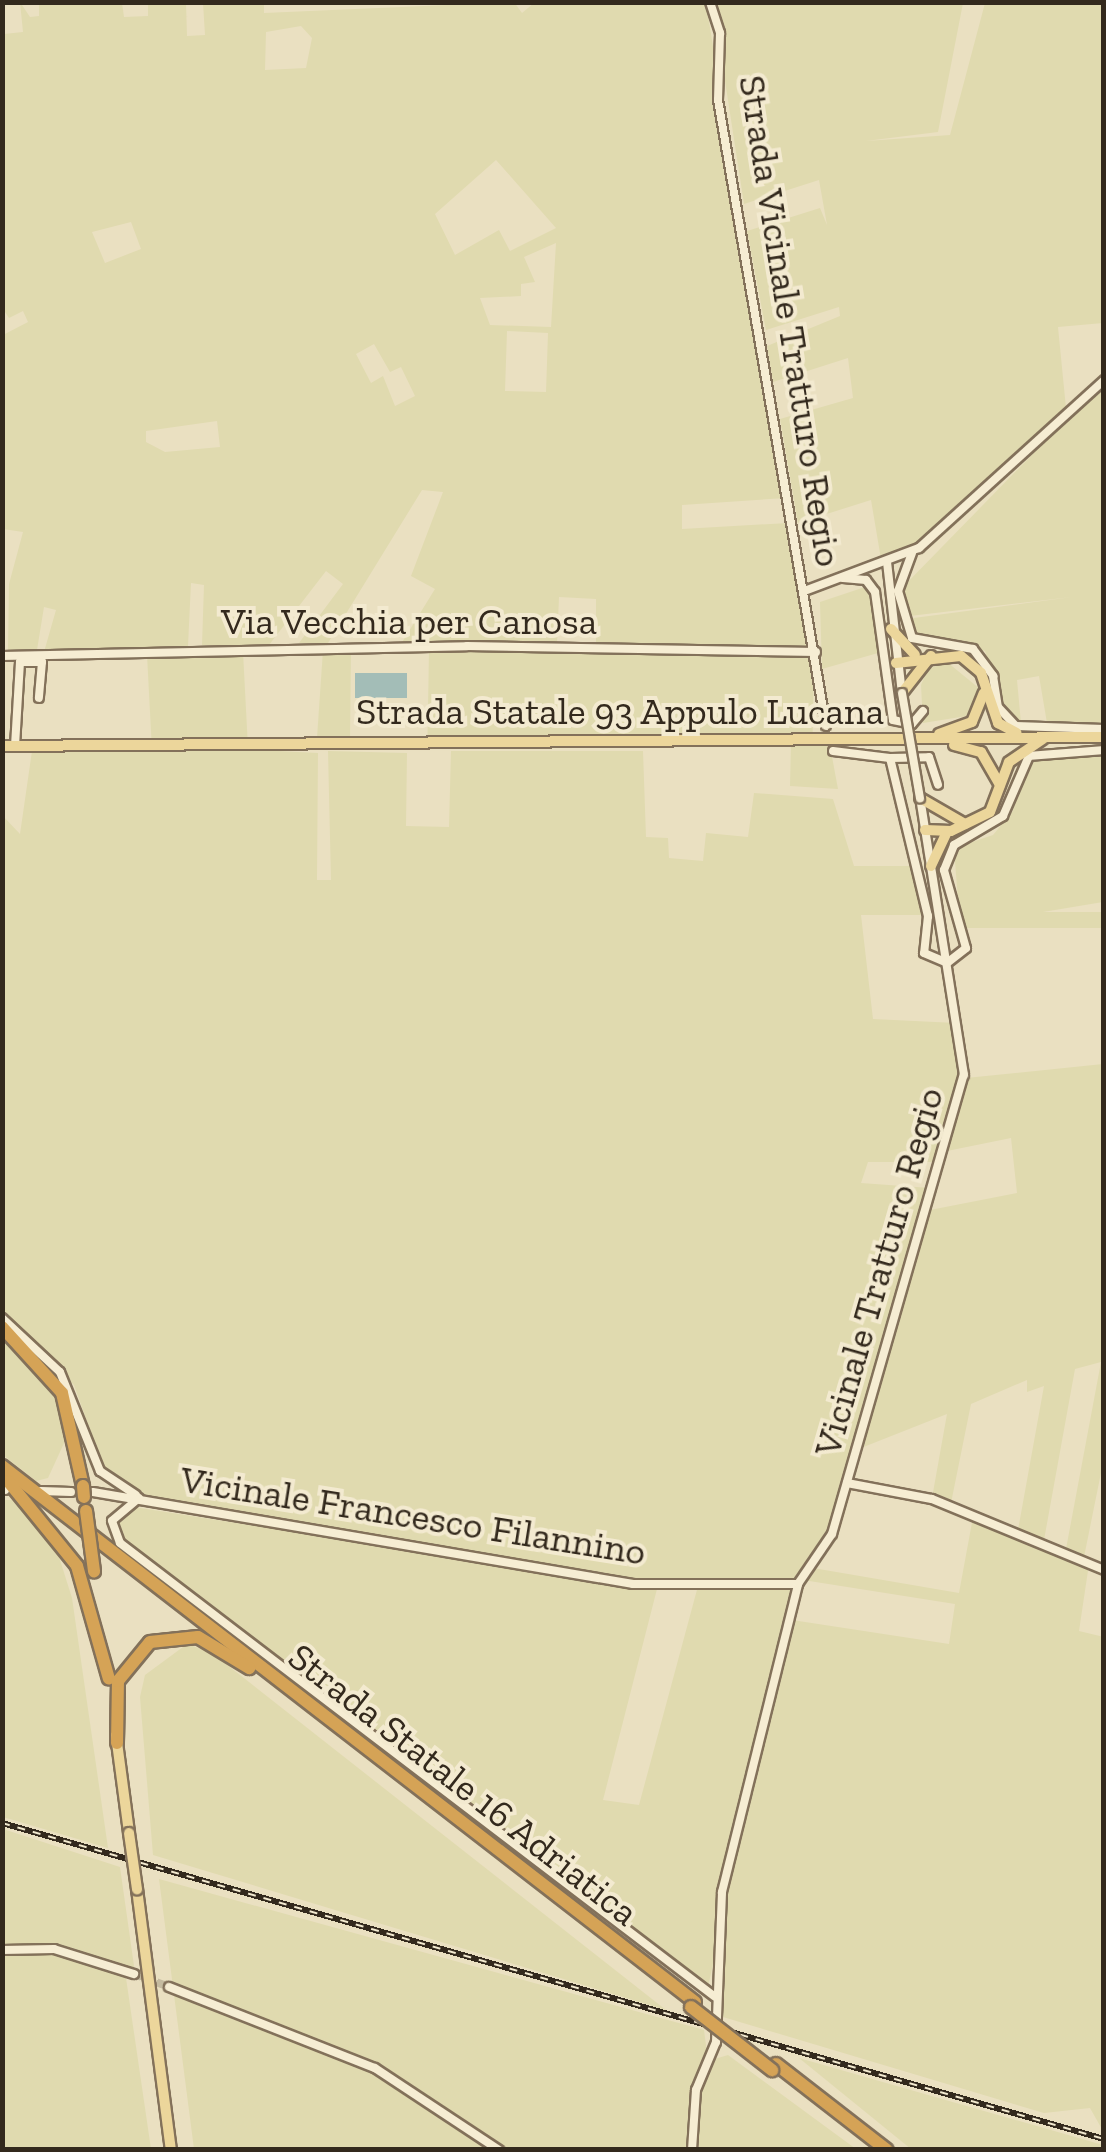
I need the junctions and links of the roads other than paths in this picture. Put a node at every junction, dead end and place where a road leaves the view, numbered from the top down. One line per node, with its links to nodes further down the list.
1 (710, 2): 8 (street, Strada Vicinale Tratturo Regio)
2 (1104, 380): 3 (street)
3 (912, 553): 4 (street); 19 (street)
4 (887, 562): 5 (street); 7 (street)
5 (873, 567): 6 (street); 7 (street)
6 (843, 578): 8 (street); 17 (street)
7 (884, 588): 9 (street, Vicinale Tratturo Regio)
8 (807, 590): 10 (street, Strada Vicinale Tratturo Regio)
9 (891, 629): 12 (main road); 13 (street, Vicinale Tratturo Regio)
10 (816, 652): 11 (street, Via Vecchia per Canosa); 18 (street, Strada Vicinale Tratturo Regio)
11 (2, 656)
12 (916, 659): 13 (main road); 14 (main road); 15 (main road)
13 (896, 663): 15 (street, Vicinale Tratturo Regio)
14 (984, 686): 20 (main road); 22 (main road)
15 (902, 693): 29 (street, Vicinale Tratturo Regio, bridge)
16 (18, 702): 16 (street); 23 (street)
17 (923, 711)
18 (826, 726)
19 (1104, 729)
20 (1048, 737): 21 (main road, Strada Statale 93 Appulo Lucana); 22 (main road, Strada Statale 93 Appulo Lucana); 28 (main road)
21 (1104, 737)
22 (908, 740): 23 (main road, Strada Statale 93 Appulo Lucana); 28 (main road)
23 (8, 746)
24 (1104, 750): 33 (street)
25 (833, 751): 26 (street)
26 (890, 758): 27 (street); 33 (street)
27 (938, 785)
28 (1001, 787): 30 (main road)
29 (920, 798): 30 (main road); 31 (street, Vicinale Tratturo Regio)
30 (950, 826): 31 (main road); 32 (main road)
31 (925, 830): 32 (street, Vicinale Tratturo Regio)
32 (931, 866): 33 (street, Vicinale Tratturo Regio)
33 (948, 963): 38 (street, Vicinale Tratturo Regio)
34 (2, 1318): 41 (street)
35 (2, 1328): 40 (highway)
36 (2, 1466): 51 (highway, Strada Statale 16 Adriatica)
37 (2, 1475): 44 (highway, Strada Statale 16 Adriatica); 45 (highway)
38 (847, 1484): 42 (street); 43 (street, Vicinale Tratturo Regio)
39 (41, 1491): 40 (street, Vicinale Francesco Filannino)
40 (84, 1496): 41 (street, Vicinale Francesco Filannino); 45 (highway, bridge)
41 (139, 1498): 43 (street, Vicinale Francesco Filannino); 50 (street)
42 (1104, 1570)
43 (798, 1584): 50 (street)
44 (264, 1677): 46 (highway); 51 (highway, Strada Statale 16 Adriatica)
45 (109, 1679): 46 (main road)
46 (117, 1743): 53 (main road, bridge)
47 (2, 1950): 48 (street)
48 (134, 1974)
49 (169, 1987): 54 (street)
50 (715, 1997): 55 (street)
51 (693, 2004): 52 (highway, Strada Statale 16 Adriatica, bridge)
52 (774, 2067): 56 (highway, Strada Statale 16 Adriatica); 57 (highway, Strada Statale 16 Adriatica)
53 (171, 2150)
54 (499, 2150)
55 (692, 2150)
56 (876, 2150)
57 (887, 2150)

